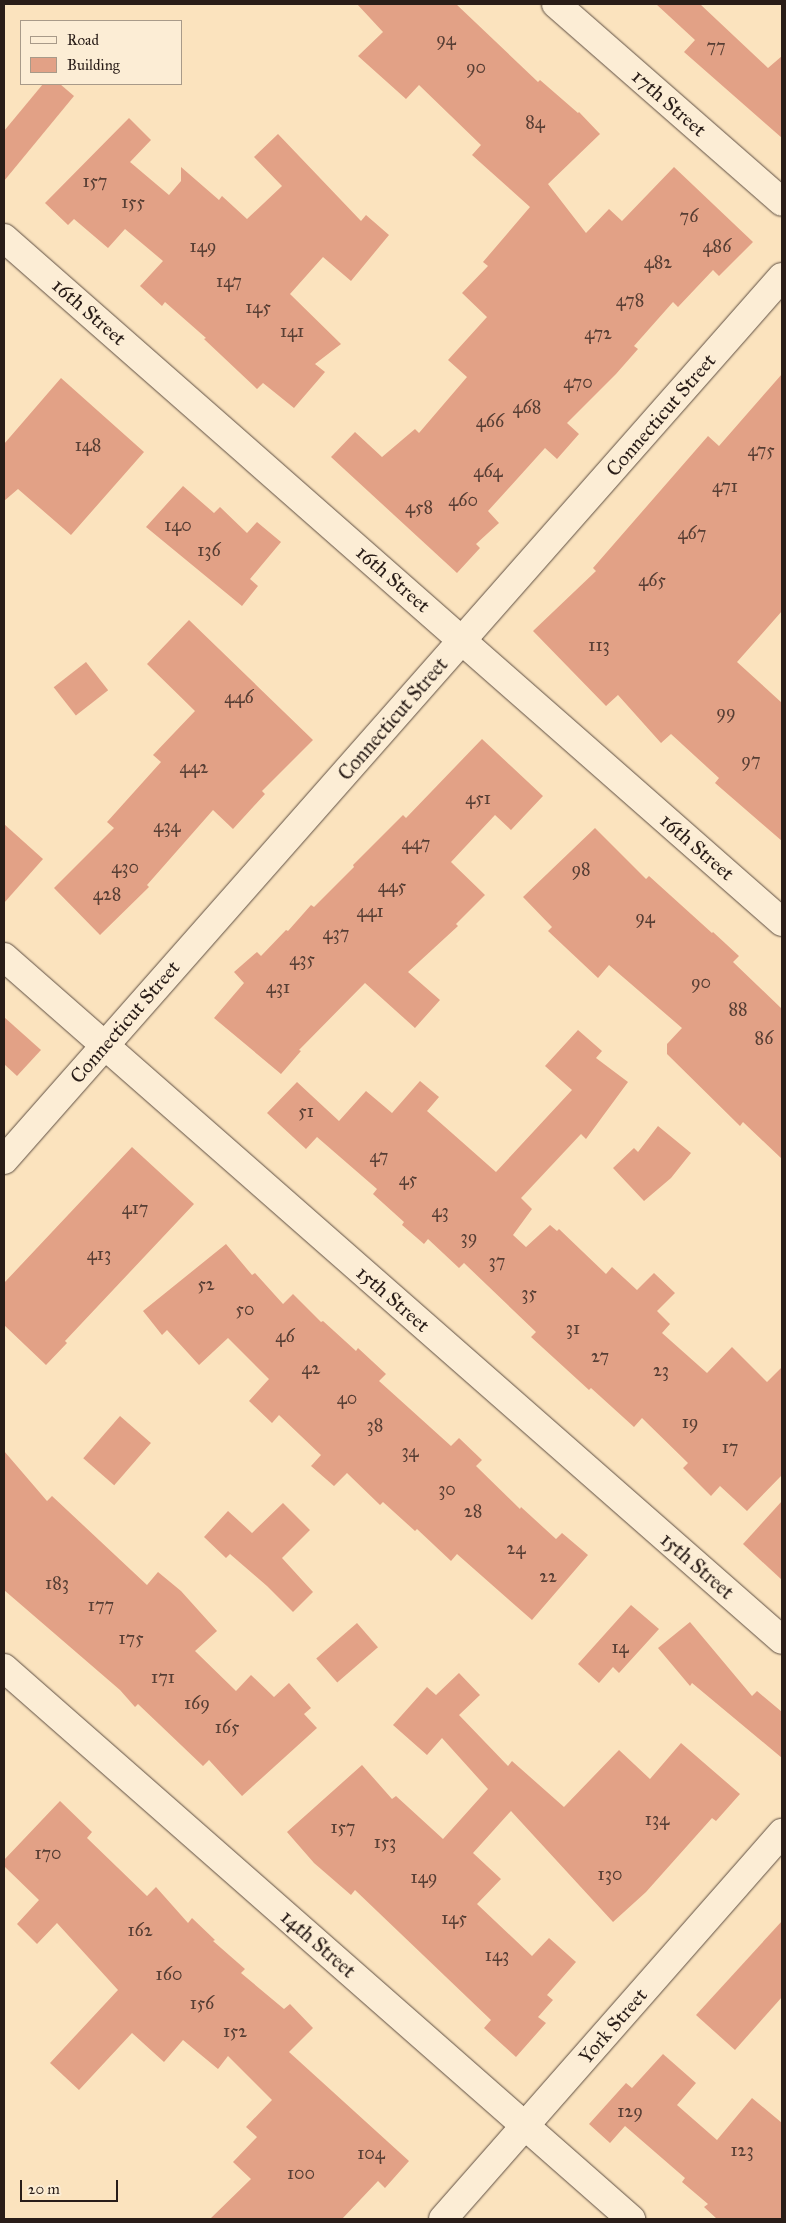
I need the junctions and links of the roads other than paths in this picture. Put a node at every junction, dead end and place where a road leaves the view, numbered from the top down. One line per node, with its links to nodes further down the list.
1 (556, 4): 2 (street, 17th Street)
2 (782, 202)
3 (4, 238): 5 (street, 16th Street)
4 (782, 277): 5 (street, Connecticut Street)
5 (462, 640): 6 (street, 16th Street); 8 (street, Connecticut Street)
6 (782, 922)
7 (4, 957): 8 (street, 15th Street)
8 (104, 1046): 9 (street, Connecticut Street); 10 (street, 15th Street)
9 (4, 1160)
10 (782, 1640)
11 (4, 1668): 13 (street, 14th Street)
12 (782, 1833): 13 (street, York Street)
13 (525, 2126): 14 (street, York Street); 15 (street, 14th Street)
14 (443, 2219)
15 (631, 2219)

